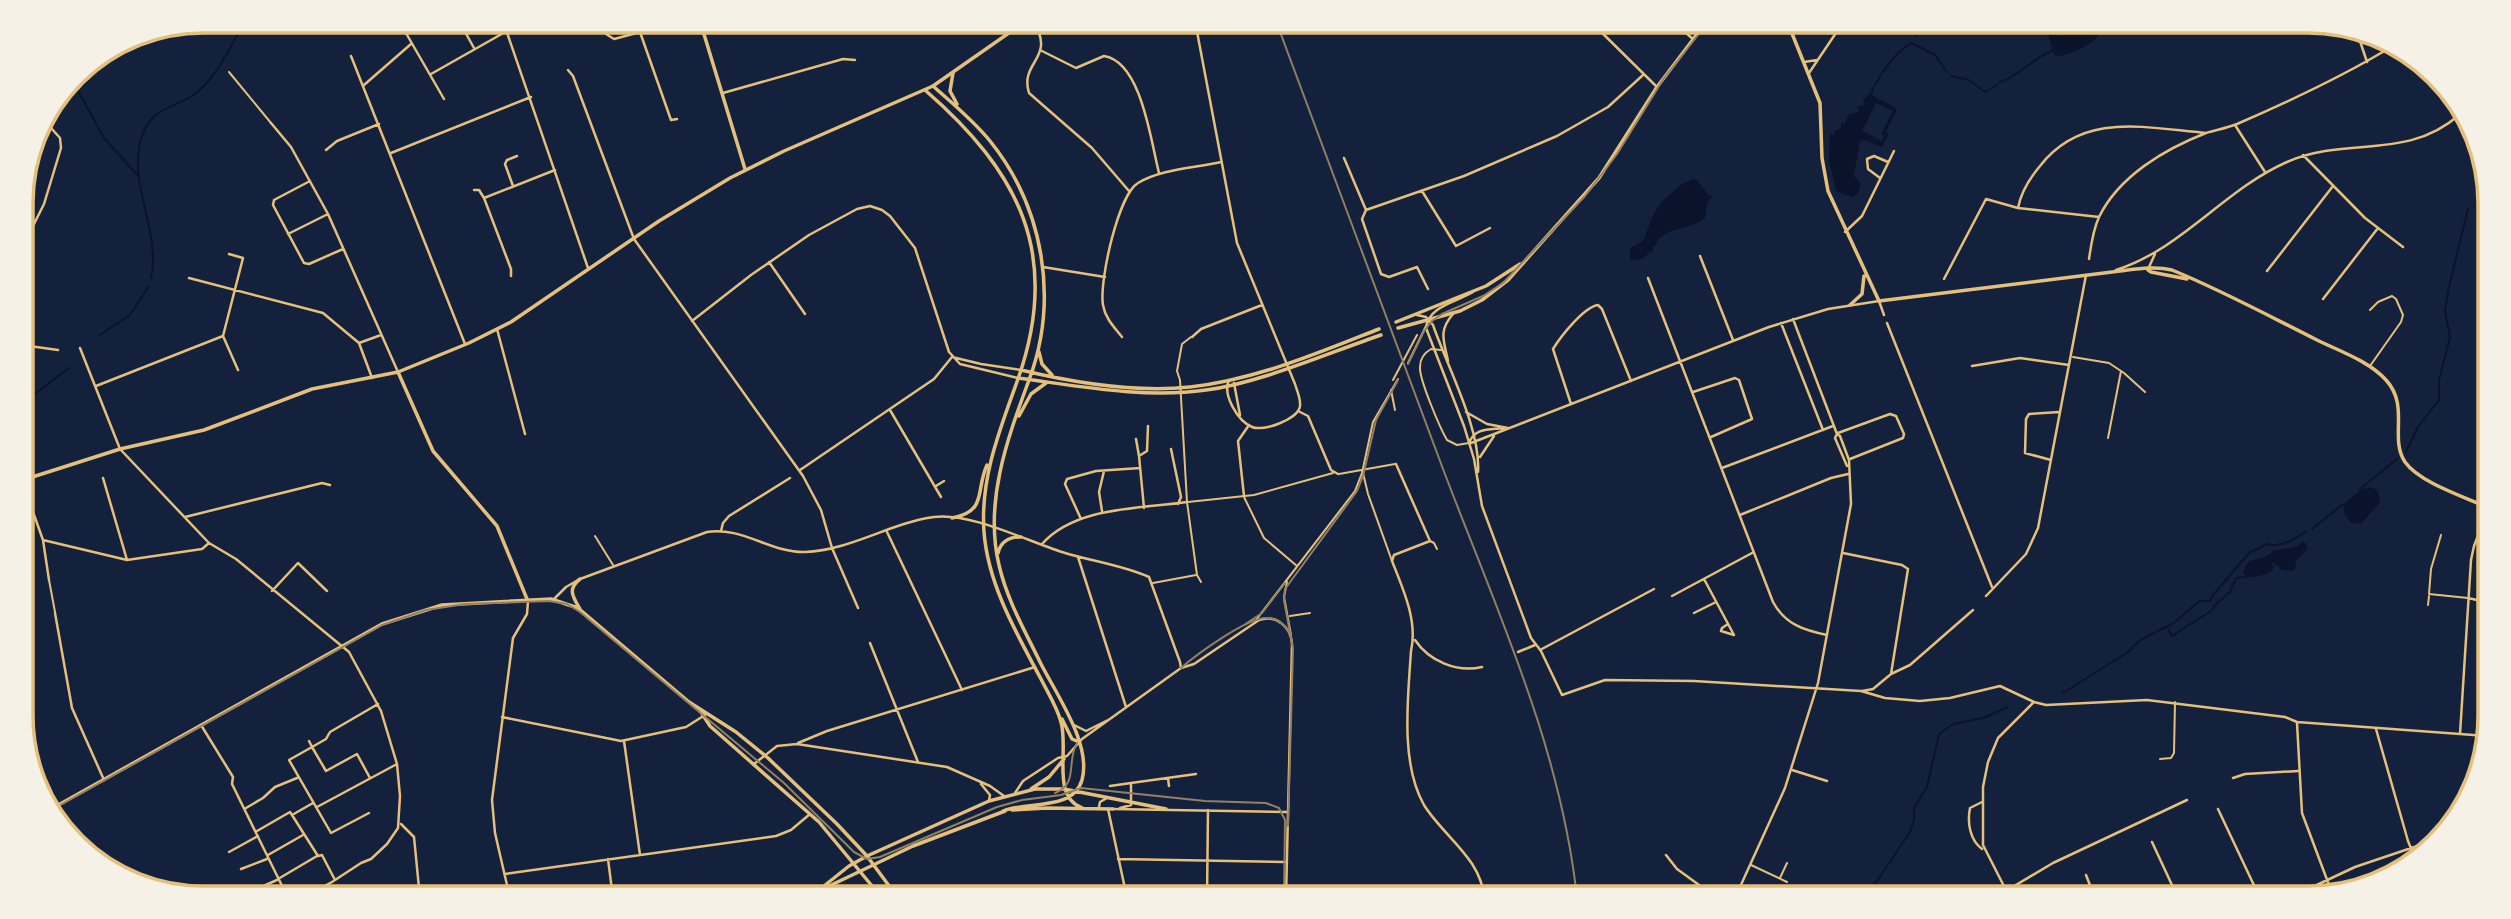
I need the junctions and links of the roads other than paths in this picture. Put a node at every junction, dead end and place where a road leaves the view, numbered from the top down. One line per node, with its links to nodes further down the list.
1 (405, 33): 19 (street)
2 (466, 33): 20 (street)
3 (503, 33): 20 (street)
4 (508, 33): 39 (street)
5 (605, 33): 6 (street)
6 (635, 33)
7 (640, 33): 43 (street)
8 (704, 33): 38 (street)
9 (1009, 33): 30 (street)
10 (1040, 33): 21 (street)
11 (1197, 33): 55 (street)
12 (1602, 33): 33 (street)
13 (1686, 33): 17 (street)
14 (1698, 33): 17 (street)
15 (1792, 33): 26 (street)
16 (1836, 33): 24 (street)
17 (1693, 39): 36 (street)
18 (2360, 42): 27 (street)
19 (411, 44): 32 (street); 34 (street)
20 (474, 48): 32 (street)
21 (1040, 50): 60 (street); 66 (street)
22 (2384, 52): 27 (street)
23 (351, 56): 34 (street)
24 (1819, 58): 26 (street); 31 (street)
25 (855, 60): 38 (street)
26 (1804, 62): 31 (street)
27 (2367, 62): 46 (street)
28 (568, 70): 78 (street)
29 (229, 72): 44 (street)
30 (953, 73): 35 (street); 41 (street)
31 (1810, 74): 76 (street)
32 (429, 75): 40 (street)
33 (1643, 75): 36 (street); 67 (street)
34 (364, 85): 45 (street)
35 (933, 86): 37 (street); 41 (street)
36 (1657, 87): 87 (street)
37 (925, 90): 57 (street); 147 (street)
38 (722, 93): 57 (street)
39 (531, 97): 51 (street); 58 (street)
40 (444, 99)
41 (960, 108): 88 (street)
42 (2454, 118): 52 (street)
43 (677, 120)
44 (271, 123): 62 (street)
45 (379, 124): 49 (street); 51 (street)
46 (2235, 125): 48 (street); 59 (street)
47 (51, 128): 73 (street)
48 (2206, 133): 69 (street); 72 (street)
49 (326, 149)
50 (1894, 151): 56 (street)
51 (391, 153): 131 (street)
52 (2303, 155): 59 (street); 64 (street)
53 (517, 156): 63 (street)
54 (1345, 158): 70 (street)
55 (1222, 162): 60 (street); 107 (street)
56 (1888, 162): 61 (street); 61 (street)
57 (745, 169): 78 (street)
58 (555, 170): 63 (street); 90 (street)
59 (2265, 173): 82 (street)
60 (1159, 174): 66 (street)
61 (1881, 178): 76 (street)
62 (310, 181): 71 (street); 77 (street)
63 (513, 186): 68 (street)
64 (2333, 186): 75 (street); 92 (street)
65 (474, 190): 68 (street)
66 (1129, 191): 97 (street)
67 (1422, 191): 70 (street); 74 (street)
68 (484, 198): 96 (street)
69 (2018, 208): 72 (street); 100 (street)
70 (1366, 210): 102 (street)
71 (328, 214): 77 (street); 80 (street)
72 (2099, 217): 84 (street)
73 (34, 224)
74 (1490, 228)
75 (2378, 228): 79 (street); 105 (street)
76 (1845, 232): 94 (street)
77 (288, 234): 80 (street)
78 (634, 239): 90 (street); 115 (street)
79 (2403, 247)
80 (344, 249): 123 (street)
81 (229, 254): 103 (street)
82 (2155, 254): 85 (street); 93 (street)
83 (1700, 256): 129 (street)
84 (2089, 259)
85 (2152, 260): 89 (street); 91 (street)
86 (769, 262): 110 (street); 115 (street); 139 (street)
87 (1524, 262): 104 (street); 111 (street)
88 (1043, 267): 97 (street); 133 (street)
89 (2158, 267): 91 (street); 101 (street)
90 (588, 268): 121 (street)
91 (2148, 270): 93 (street); 101 (street)
92 (2267, 271)
93 (2112, 272): 95 (street)
94 (1864, 274): 106 (street); 108 (street)
95 (2086, 275): 106 (street); 138 (street)
96 (511, 276)
97 (1105, 277): 127 (street)
98 (189, 278): 103 (street)
99 (1648, 278): 140 (street)
100 (1944, 279)
101 (2192, 280): 144 (street)
102 (1428, 289)
103 (234, 290): 126 (street); 130 (street)
104 (1475, 291): 112 (street); 117 (street)
105 (2323, 299)
106 (1879, 301): 108 (street); 113 (street)
107 (1262, 305): 128 (street); 171 (street)
108 (1850, 305): 114 (street)
109 (2370, 310): 144 (street)
110 (805, 314)
111 (1453, 314): 117 (street); 145 (street)
112 (1414, 315): 116 (street); 117 (street)
113 (1884, 315)
114 (1793, 319): 118 (street); 177 (street)
115 (692, 321): 203 (street)
116 (1396, 322)
117 (1428, 322): 120 (street); 135 (street); 137 (street); 141 (street)
118 (1781, 323): 129 (street); 179 (street)
119 (1887, 323): 256 (street)
120 (1398, 328)
121 (497, 329): 131 (street); 180 (street)
122 (1379, 329): 154 (street)
123 (381, 335): 130 (street); 149 (street)
124 (1381, 335): 160 (street)
125 (1417, 335): 157 (street)
126 (223, 336): 146 (street); 161 (street)
127 (1122, 337)
128 (1192, 337): 217 (street)
129 (1733, 340): 140 (street)
130 (359, 343): 152 (street)
131 (465, 344): 149 (street)
132 (34, 347): 136 (street)
133 (1039, 347): 150 (street); 151 (street)
134 (80, 348): 161 (street)
135 (1434, 349): 137 (street); 189 (street); 189 (street)
136 (58, 350)
137 (1442, 350): 145 (street)
138 (2070, 356): 142 (street); 148 (street)
139 (952, 357): 147 (street); 153 (street); 169 (street)
140 (1681, 361): 158 (street); 165 (street)
141 (1408, 363)
142 (2069, 365): 143 (street); 173 (street)
143 (1972, 366)
144 (2369, 367): 219 (street)
145 (1448, 368): 172 (street)
146 (238, 370)
147 (1021, 370): 150 (street); 153 (street)
148 (2121, 371): 166 (street); 186 (street)
149 (398, 372): 152 (street); 264 (street)
150 (1032, 373): 151 (street); 156 (street)
151 (1054, 377): 154 (street)
152 (372, 378): 190 (street)
153 (1018, 378): 156 (street); 193 (street)
154 (1230, 379): 160 (street); 162 (street)
155 (1398, 379): 164 (street)
156 (1029, 380): 159 (street); 181 (street)
157 (1393, 380)
158 (1631, 381): 168 (street); 168 (street)
159 (1051, 382): 163 (street); 181 (street)
160 (1234, 384): 162 (street); 174 (street)
161 (95, 386): 190 (street)
162 (1227, 386): 163 (street); 167 (street)
163 (1217, 389): 167 (street)
164 (1390, 389): 170 (street); 202 (street)
165 (1693, 392): 185 (street); 185 (street)
166 (2145, 392)
167 (1227, 393): 174 (street)
168 (1571, 404): 178 (street)
169 (890, 410): 203 (street); 214 (street)
170 (1395, 410)
171 (1299, 411): 175 (street); 205 (street)
172 (1466, 412): 178 (street); 182 (street)
173 (2060, 412): 195 (street); 195 (street)
174 (1240, 415): 175 (street)
175 (1249, 425): 215 (street)
176 (1148, 426): 192 (street)
177 (1834, 426): 179 (street); 184 (street)
178 (1508, 428): 182 (street); 183 (street)
179 (1823, 430): 200 (street)
180 (525, 434)
181 (1011, 434): 228 (street)
182 (1474, 434): 188 (street); 189 (street)
183 (1496, 434): 188 (street); 197 (street)
184 (1837, 434): 194 (street); 194 (street); 196 (street)
185 (1711, 437): 200 (street)
186 (2108, 438)
187 (1136, 439): 192 (street)
188 (1476, 441): 189 (street); 197 (street)
189 (1469, 443): 211 (street)
190 (120, 449): 208 (street); 224 (street)
191 (1171, 449): 218 (street)
192 (1139, 456): 199 (street)
193 (991, 457): 225 (street); 227 (street)
194 (1849, 460): 196 (street); 201 (street)
195 (2051, 460): 256 (street)
196 (1844, 462): 201 (street)
197 (1478, 463): 211 (street)
198 (1396, 464): 202 (street); 236 (street)
199 (1140, 468): 204 (street); 220 (street)
200 (1722, 468): 223 (street)
201 (1848, 468): 207 (street)
202 (1363, 469): 206 (street); 245 (street); 248 (street)
203 (800, 470): 239 (street)
204 (1104, 471): 222 (street); 226 (street)
205 (1333, 473): 206 (street); 215 (street)
206 (1338, 474)
207 (1849, 474): 223 (street); 242 (street)
208 (33, 478)
209 (103, 478): 244 (street)
210 (790, 478): 229 (street)
211 (1477, 478): 283 (street)
212 (944, 481): 214 (street)
213 (330, 485): 224 (street)
214 (936, 486): 216 (street)
215 (1244, 496): 217 (street); 248 (street)
216 (942, 497)
217 (1187, 502): 218 (street); 249 (street)
218 (1178, 503): 220 (street)
219 (2478, 503)
220 (1144, 509): 222 (street)
221 (33, 512): 235 (street)
222 (1103, 513): 226 (street)
223 (1740, 515): 241 (street)
224 (185, 517): 237 (street)
225 (952, 517): 227 (street); 230 (street)
226 (1081, 519): 238 (street)
227 (984, 525): 228 (street); 286 (street)
228 (993, 528): 233 (street); 246 (street)
229 (721, 531): 239 (street); 247 (street)
230 (887, 531): 239 (street); 291 (street)
231 (2441, 535): 260 (street)
232 (595, 536): 247 (street)
233 (1021, 537): 238 (street); 246 (street)
234 (2478, 537): 263 (street)
235 (43, 540): 244 (street); 253 (street)
236 (1430, 541): 240 (street); 245 (street)
237 (209, 543): 244 (street); 258 (street)
238 (1042, 544): 243 (street)
239 (832, 548): 269 (street)
240 (1437, 550)
241 (1753, 552): 252 (street); 278 (street)
242 (1843, 553): 278 (street); 289 (street)
243 (1078, 557): 255 (street); 296 (street)
244 (127, 560)
245 (1390, 561): 280 (street)
246 (998, 562): 302 (street)
247 (614, 566): 250 (street)
248 (1298, 567): 251 (street)
249 (1197, 575): 254 (street); 255 (street)
250 (580, 579): 265 (street); 271 (street)
251 (1289, 579): 275 (street); 276 (street)
252 (1704, 579): 261 (street); 267 (street)
253 (49, 580): 272 (street)
254 (1201, 582)
255 (1153, 583): 288 (street)
256 (1993, 588): 262 (street)
257 (1654, 589): 284 (street)
258 (272, 591): 259 (street); 282 (street)
259 (327, 591)
260 (2429, 594): 263 (street); 268 (street)
261 (1672, 596)
262 (1986, 596)
263 (2468, 598): 266 (street); 306 (street)
264 (525, 599): 265 (street); 282 (street); 300 (street)
265 (554, 599): 271 (street)
266 (2478, 600)
267 (1716, 602): 274 (street); 277 (street)
268 (2428, 605)
269 (858, 608)
270 (1973, 610): 289 (street)
271 (581, 611): 298 (street)
272 (55, 613): 326 (street)
273 (1310, 613): 275 (street)
274 (1695, 613)
275 (1288, 616): 279 (street)
276 (1254, 624): 279 (street); 288 (street)
277 (1728, 624): 277 (street)
278 (1827, 635): 290 (street)
279 (1292, 639): 354 (street)
280 (1415, 640): 287 (street); 390 (street)
281 (870, 643): 297 (street)
282 (341, 644): 295 (street); 304 (street)
283 (1535, 645): 284 (street); 285 (street)
284 (1540, 650): 290 (street)
285 (1518, 652)
286 (1035, 667): 291 (street); 299 (street)
287 (1482, 667)
288 (1181, 668): 296 (street)
289 (1891, 674): 292 (street)
290 (1816, 689): 292 (street); 319 (street)
291 (962, 690): 297 (street)
292 (1861, 691): 293 (street)
293 (2034, 702): 294 (street); 341 (street)
294 (2175, 702): 303 (street); 315 (street)
295 (378, 704): 312 (street); 317 (street)
296 (1126, 708): 301 (street)
297 (899, 710): 311 (street); 316 (street)
298 (705, 716): 309 (street); 313 (street); 318 (street)
299 (1059, 716): 310 (street); 314 (street)
300 (502, 718): 309 (street); 381 (street)
301 (1111, 718): 302 (street); 310 (street)
302 (1071, 722): 310 (street)
303 (2297, 722): 305 (street); 320 (street)
304 (201, 724): 326 (street); 346 (street)
305 (2376, 729): 306 (street); 363 (street)
306 (2460, 734): 307 (street)
307 (2476, 735)
308 (309, 741): 312 (street)
309 (624, 741): 366 (street)
310 (1078, 742): 314 (street); 334 (street)
311 (797, 744): 313 (street); 316 (street)
312 (312, 747): 322 (street); 323 (street)
313 (764, 755): 318 (street); 369 (street)
314 (1065, 757): 332 (street); 333 (street); 335 (street)
315 (2160, 759)
316 (918, 763): 328 (street)
317 (397, 764): 323 (street); 358 (street)
318 (754, 764): 357 (street)
319 (1791, 770): 327 (street); 378 (street)
320 (2298, 771): 325 (street); 385 (street)
321 (1195, 774): 324 (street)
322 (298, 777): 342 (street); 346 (street)
323 (370, 778): 345 (street)
324 (1168, 778): 329 (street); 331 (street)
325 (2233, 778)
326 (104, 780): 344 (street)
327 (1827, 781)
328 (979, 782): 336 (street); 340 (street)
329 (1131, 783): 330 (street); 343 (street)
330 (1110, 786)
331 (1169, 786)
332 (1064, 789): 333 (street); 334 (street); 337 (street)
333 (1028, 790): 335 (street)
334 (1076, 791): 337 (street); 338 (street)
335 (1015, 793): 336 (street)
336 (1004, 796): 340 (street)
337 (1068, 798): 347 (street); 353 (street)
338 (1107, 798): 343 (street); 348 (street)
339 (2187, 800): 394 (street)
340 (989, 801): 369 (street)
341 (1982, 802): 364 (street); 364 (street)
342 (313, 803): 345 (street); 356 (street)
343 (1132, 803): 349 (street); 350 (street)
344 (59, 805)
345 (317, 807): 355 (street)
346 (246, 808): 359 (street)
347 (1082, 808): 348 (street); 353 (street)
348 (1100, 809): 349 (street)
349 (1110, 809): 350 (street); 372 (street)
350 (1166, 809): 352 (street)
351 (2218, 809): 397 (street)
352 (1208, 810): 354 (street); 373 (street)
353 (1003, 811): 377 (street)
354 (1288, 812): 374 (street)
355 (369, 813)
356 (292, 814): 359 (street); 360 (street)
357 (810, 814): 366 (street); 375 (street)
358 (400, 823): 386 (street); 402 (street)
359 (258, 833): 365 (street); 370 (street)
360 (303, 835): 368 (street); 370 (street)
361 (2152, 842): 396 (street)
362 (2415, 847): 363 (street)
363 (2411, 849): 385 (street)
364 (1985, 851): 393 (street)
365 (229, 852)
366 (639, 855): 371 (street)
367 (1666, 855): 391 (street)
368 (318, 856): 384 (street); 386 (street)
369 (867, 856): 375 (street); 377 (street)
370 (268, 857): 379 (street); 384 (street)
371 (608, 859): 381 (street); 404 (street)
372 (1118, 859): 373 (street); 409 (street)
373 (1208, 860): 374 (street); 410 (street)
374 (1286, 862): 389 (street)
375 (854, 863): 380 (street); 405 (street)
376 (1787, 863): 383 (street)
377 (873, 864): 380 (street); 408 (street)
378 (1751, 865): 383 (street); 392 (street)
379 (241, 869)
380 (860, 870): 406 (street); 407 (street)
381 (505, 874): 403 (street)
382 (2086, 875): 395 (street)
383 (1780, 878): 387 (street)
384 (278, 879): 399 (street); 400 (street)
385 (2327, 879): 388 (street); 398 (street)
386 (335, 880): 401 (street)
387 (1787, 882)
388 (2329, 884)
389 (1286, 885)
390 (1482, 885)
391 (1699, 885)
392 (1741, 885)
393 (2003, 885)
394 (2014, 885)
395 (2090, 885)
396 (2172, 885)
397 (2254, 885)
398 (2315, 885)
399 (262, 886)
400 (282, 886)
401 (324, 886)
402 (419, 886)
403 (507, 886)
404 (611, 886)
405 (825, 886)
406 (829, 886)
407 (872, 886)
408 (889, 886)
409 (1124, 886)
410 (1207, 886)

